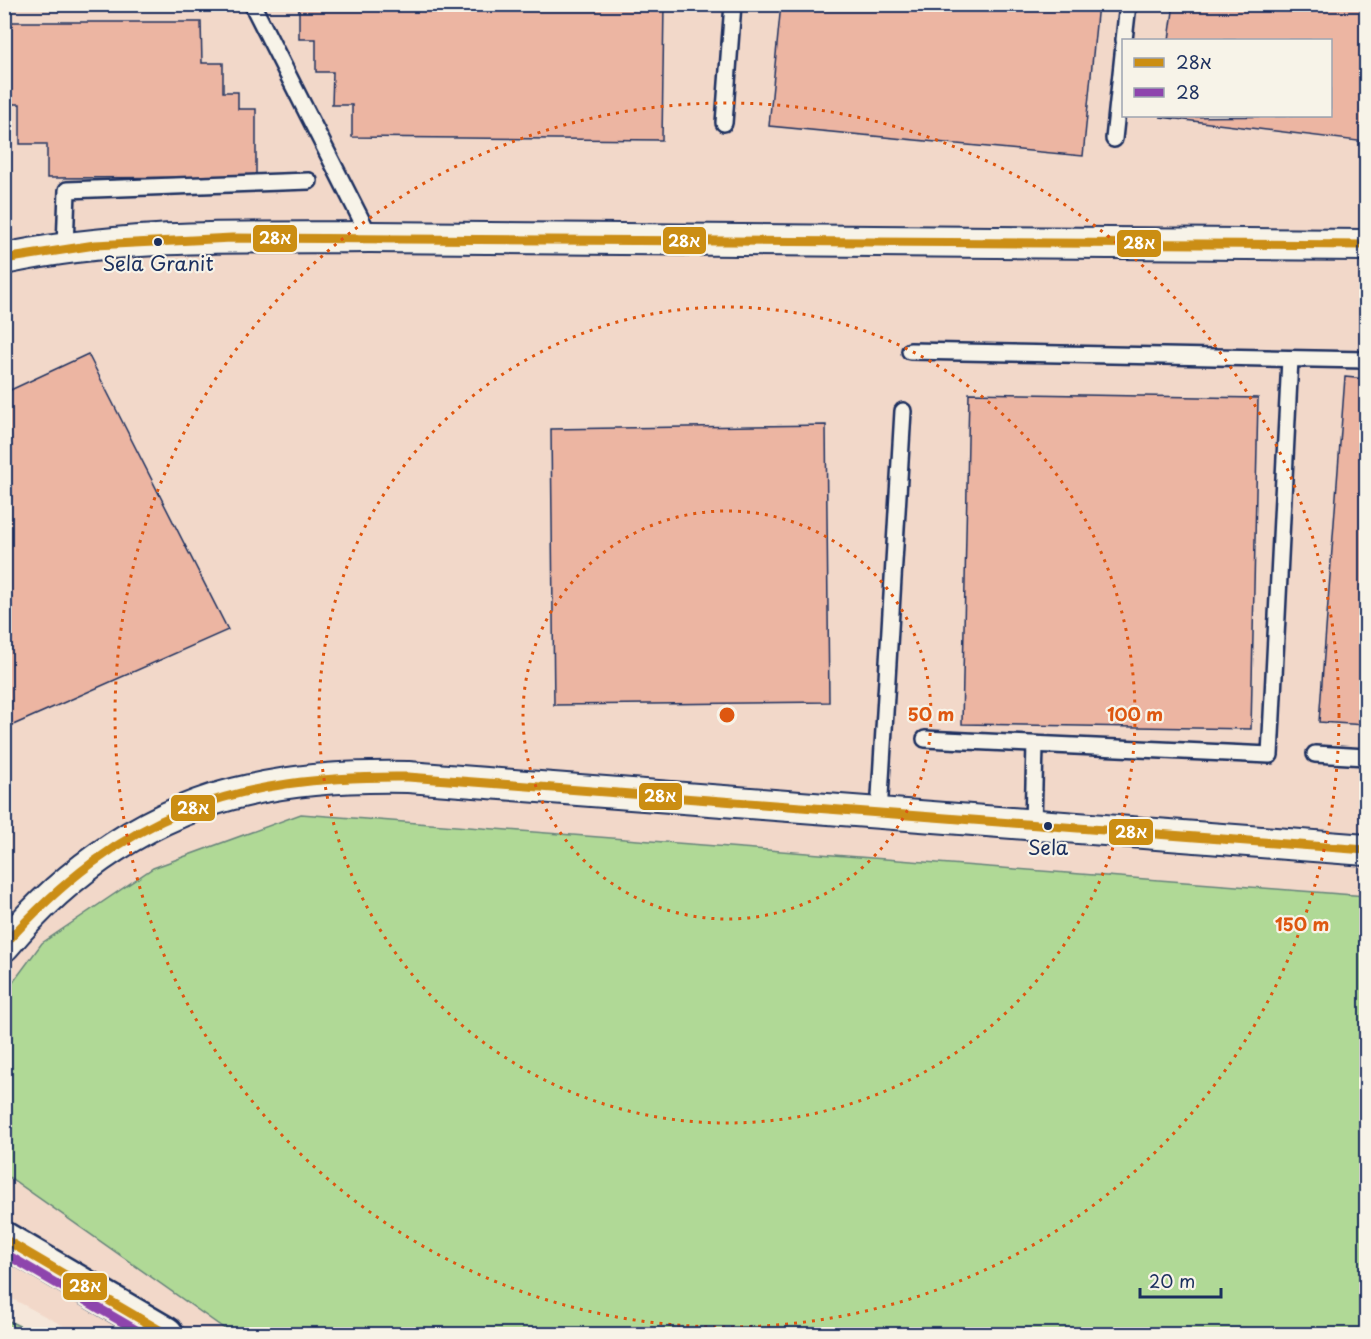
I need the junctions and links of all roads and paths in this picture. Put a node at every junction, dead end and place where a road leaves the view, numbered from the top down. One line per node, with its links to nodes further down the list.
1 (252, 4): 9 (lane)
2 (733, 4): 6 (lane)
3 (1128, 4): 4 (lane)
4 (1124, 39)
5 (1122, 64): 7 (lane)
6 (724, 123)
7 (1114, 139)
8 (309, 181): 11 (lane)
9 (370, 237): 10 (street); 11 (street)
10 (1366, 245)
11 (65, 248): 12 (street)
12 (4, 259)
13 (910, 351): 14 (lane)
14 (1290, 359): 15 (lane); 18 (lane)
15 (1366, 360)
16 (903, 411): 21 (lane)
17 (925, 739): 18 (lane)
18 (1035, 745): 22 (lane)
19 (1315, 754): 20 (lane)
20 (1366, 758)
21 (879, 813): 22 (street); 24 (street)
22 (1033, 824): 23 (street)
23 (1366, 850)
24 (4, 946)
25 (4, 1239): 26 (street)
26 (166, 1335)

